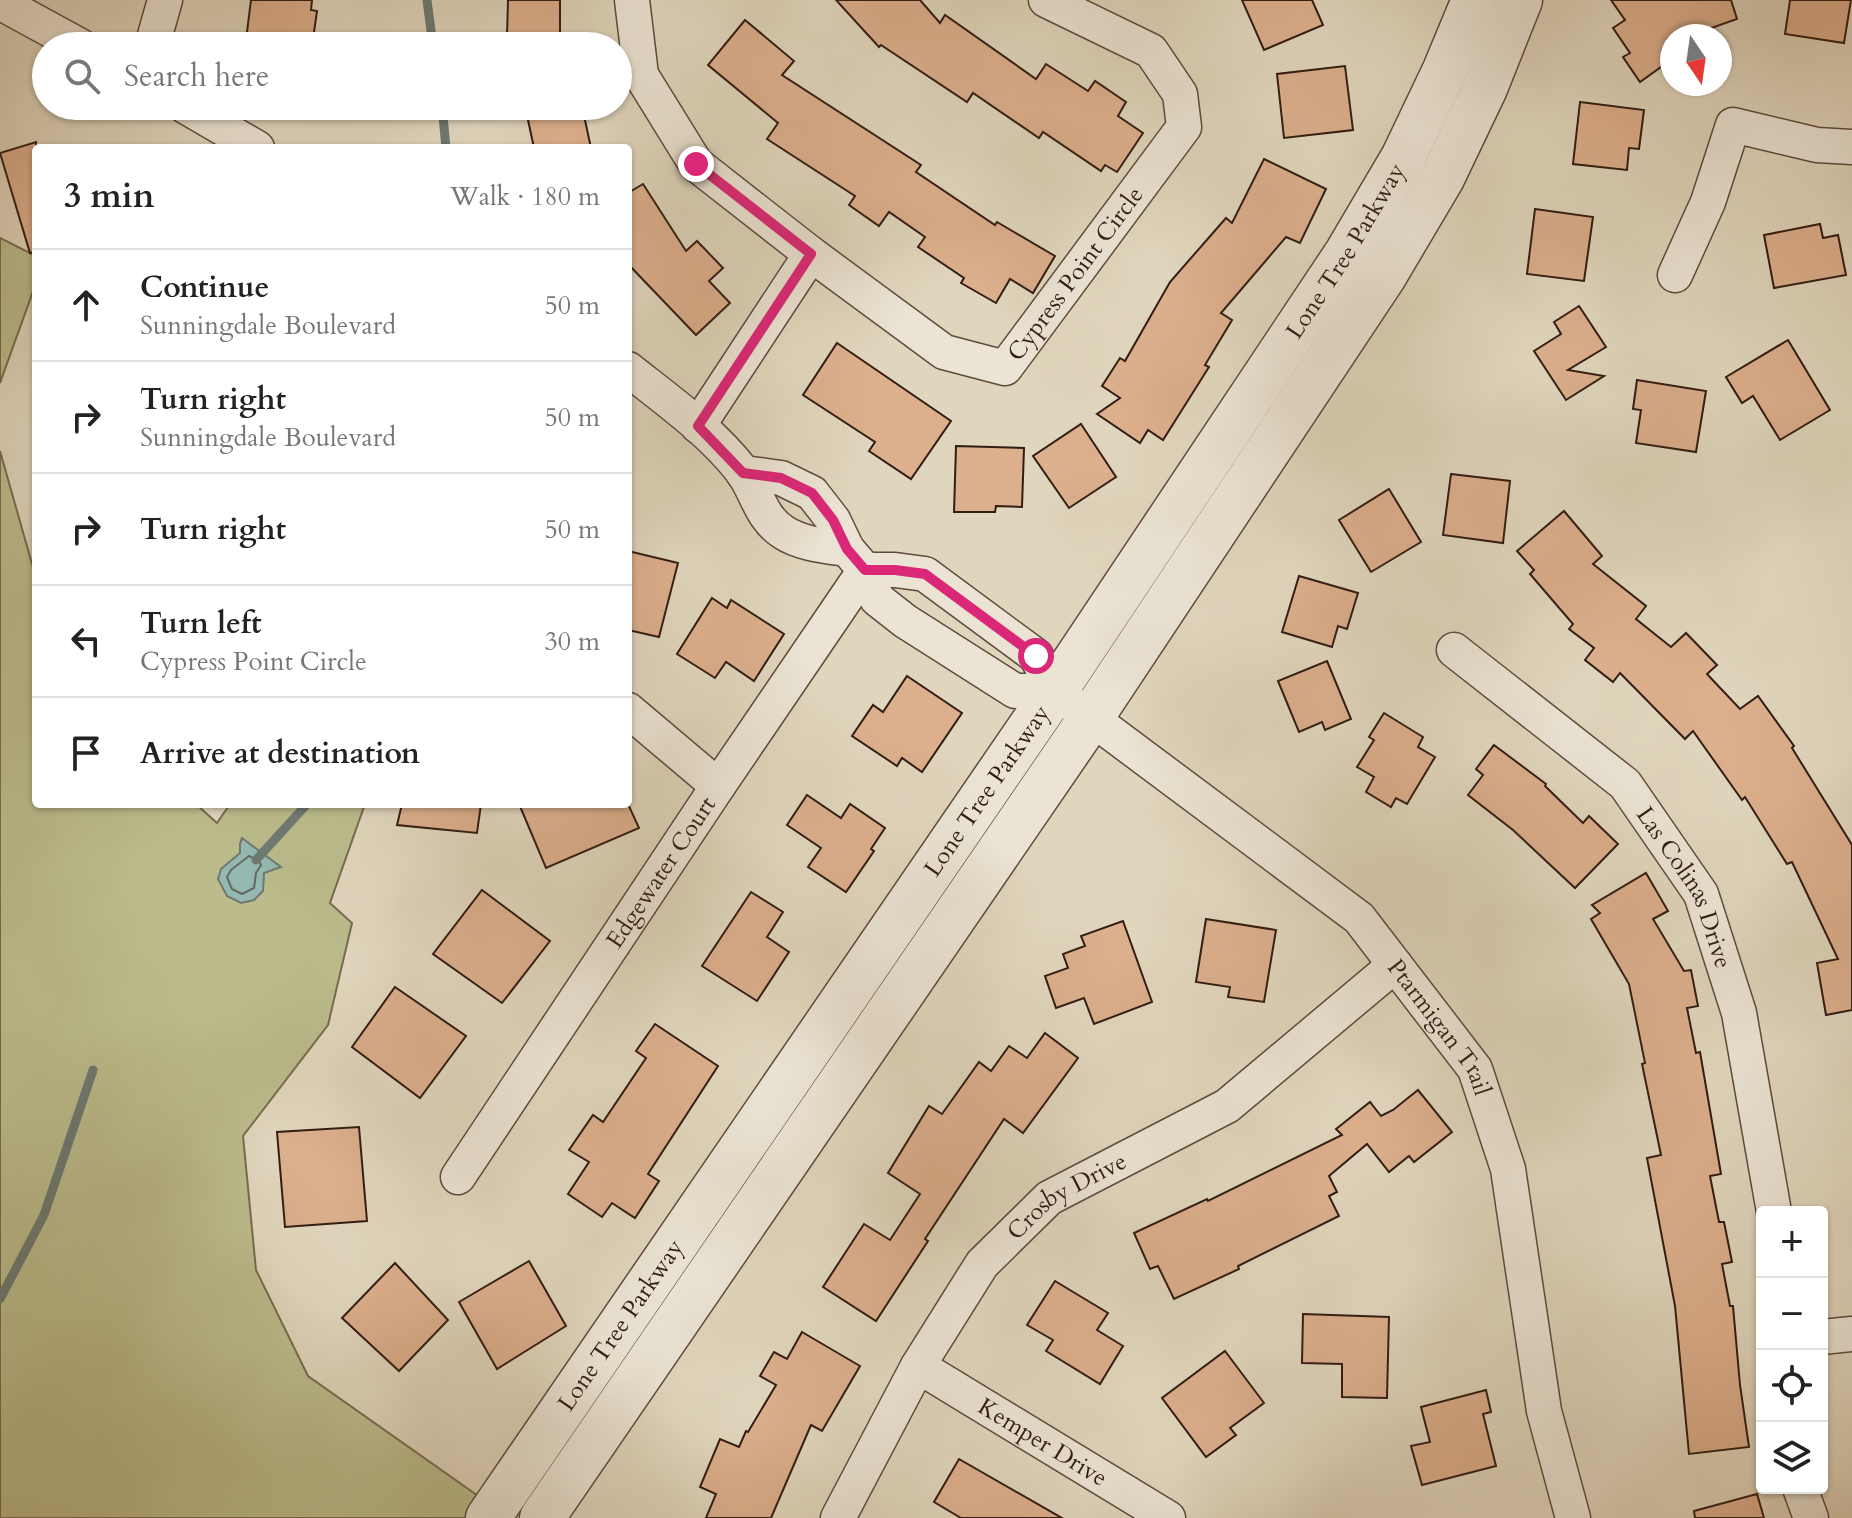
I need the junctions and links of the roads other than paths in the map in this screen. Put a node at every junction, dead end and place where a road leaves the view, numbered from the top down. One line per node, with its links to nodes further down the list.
1 (165, 0): 8 (street)
2 (632, 0): 12 (street, Cypress Point Circle)
3 (1046, 0): 12 (street, Cypress Point Circle)
4 (1474, 0): 19 (street, Lone Tree Parkway)
5 (1520, 0): 21 (street, Lone Tree Parkway)
6 (5, 5): 7 (street)
7 (54, 32)
8 (156, 32)
9 (209, 120): 10 (street)
10 (250, 144)
11 (1852, 147): 13 (street)
12 (811, 254): 15 (street)
13 (1675, 275)
14 (632, 372): 15 (street)
15 (698, 426): 16 (street)
16 (743, 473): 17 (street); 17 (street)
17 (856, 560): 19 (street); 19 (street); 22 (street, Edgewater Court)
18 (1454, 650): 25 (street, Las Colinas Drive)
19 (1055, 691): 21 (street, Ptarmigan Trail); 30 (street, Lone Tree Parkway)
20 (632, 713): 22 (street)
21 (1092, 716): 23 (street, Ptarmigan Trail); 31 (street, Lone Tree Parkway)
22 (718, 786): 24 (street, Edgewater Court)
23 (1395, 965): 28 (street, Crosby Drive); 34 (street, Ptarmigan Trail)
24 (458, 1177)
25 (1773, 1206)
26 (1852, 1334): 27 (street)
27 (1828, 1336)
28 (918, 1366): 32 (street, Crosby Drive); 33 (street, Kemper Drive)
29 (1802, 1494): 35 (street)
30 (488, 1518)
31 (542, 1518)
32 (838, 1518)
33 (1168, 1518)
34 (1573, 1518)
35 (1811, 1518)

